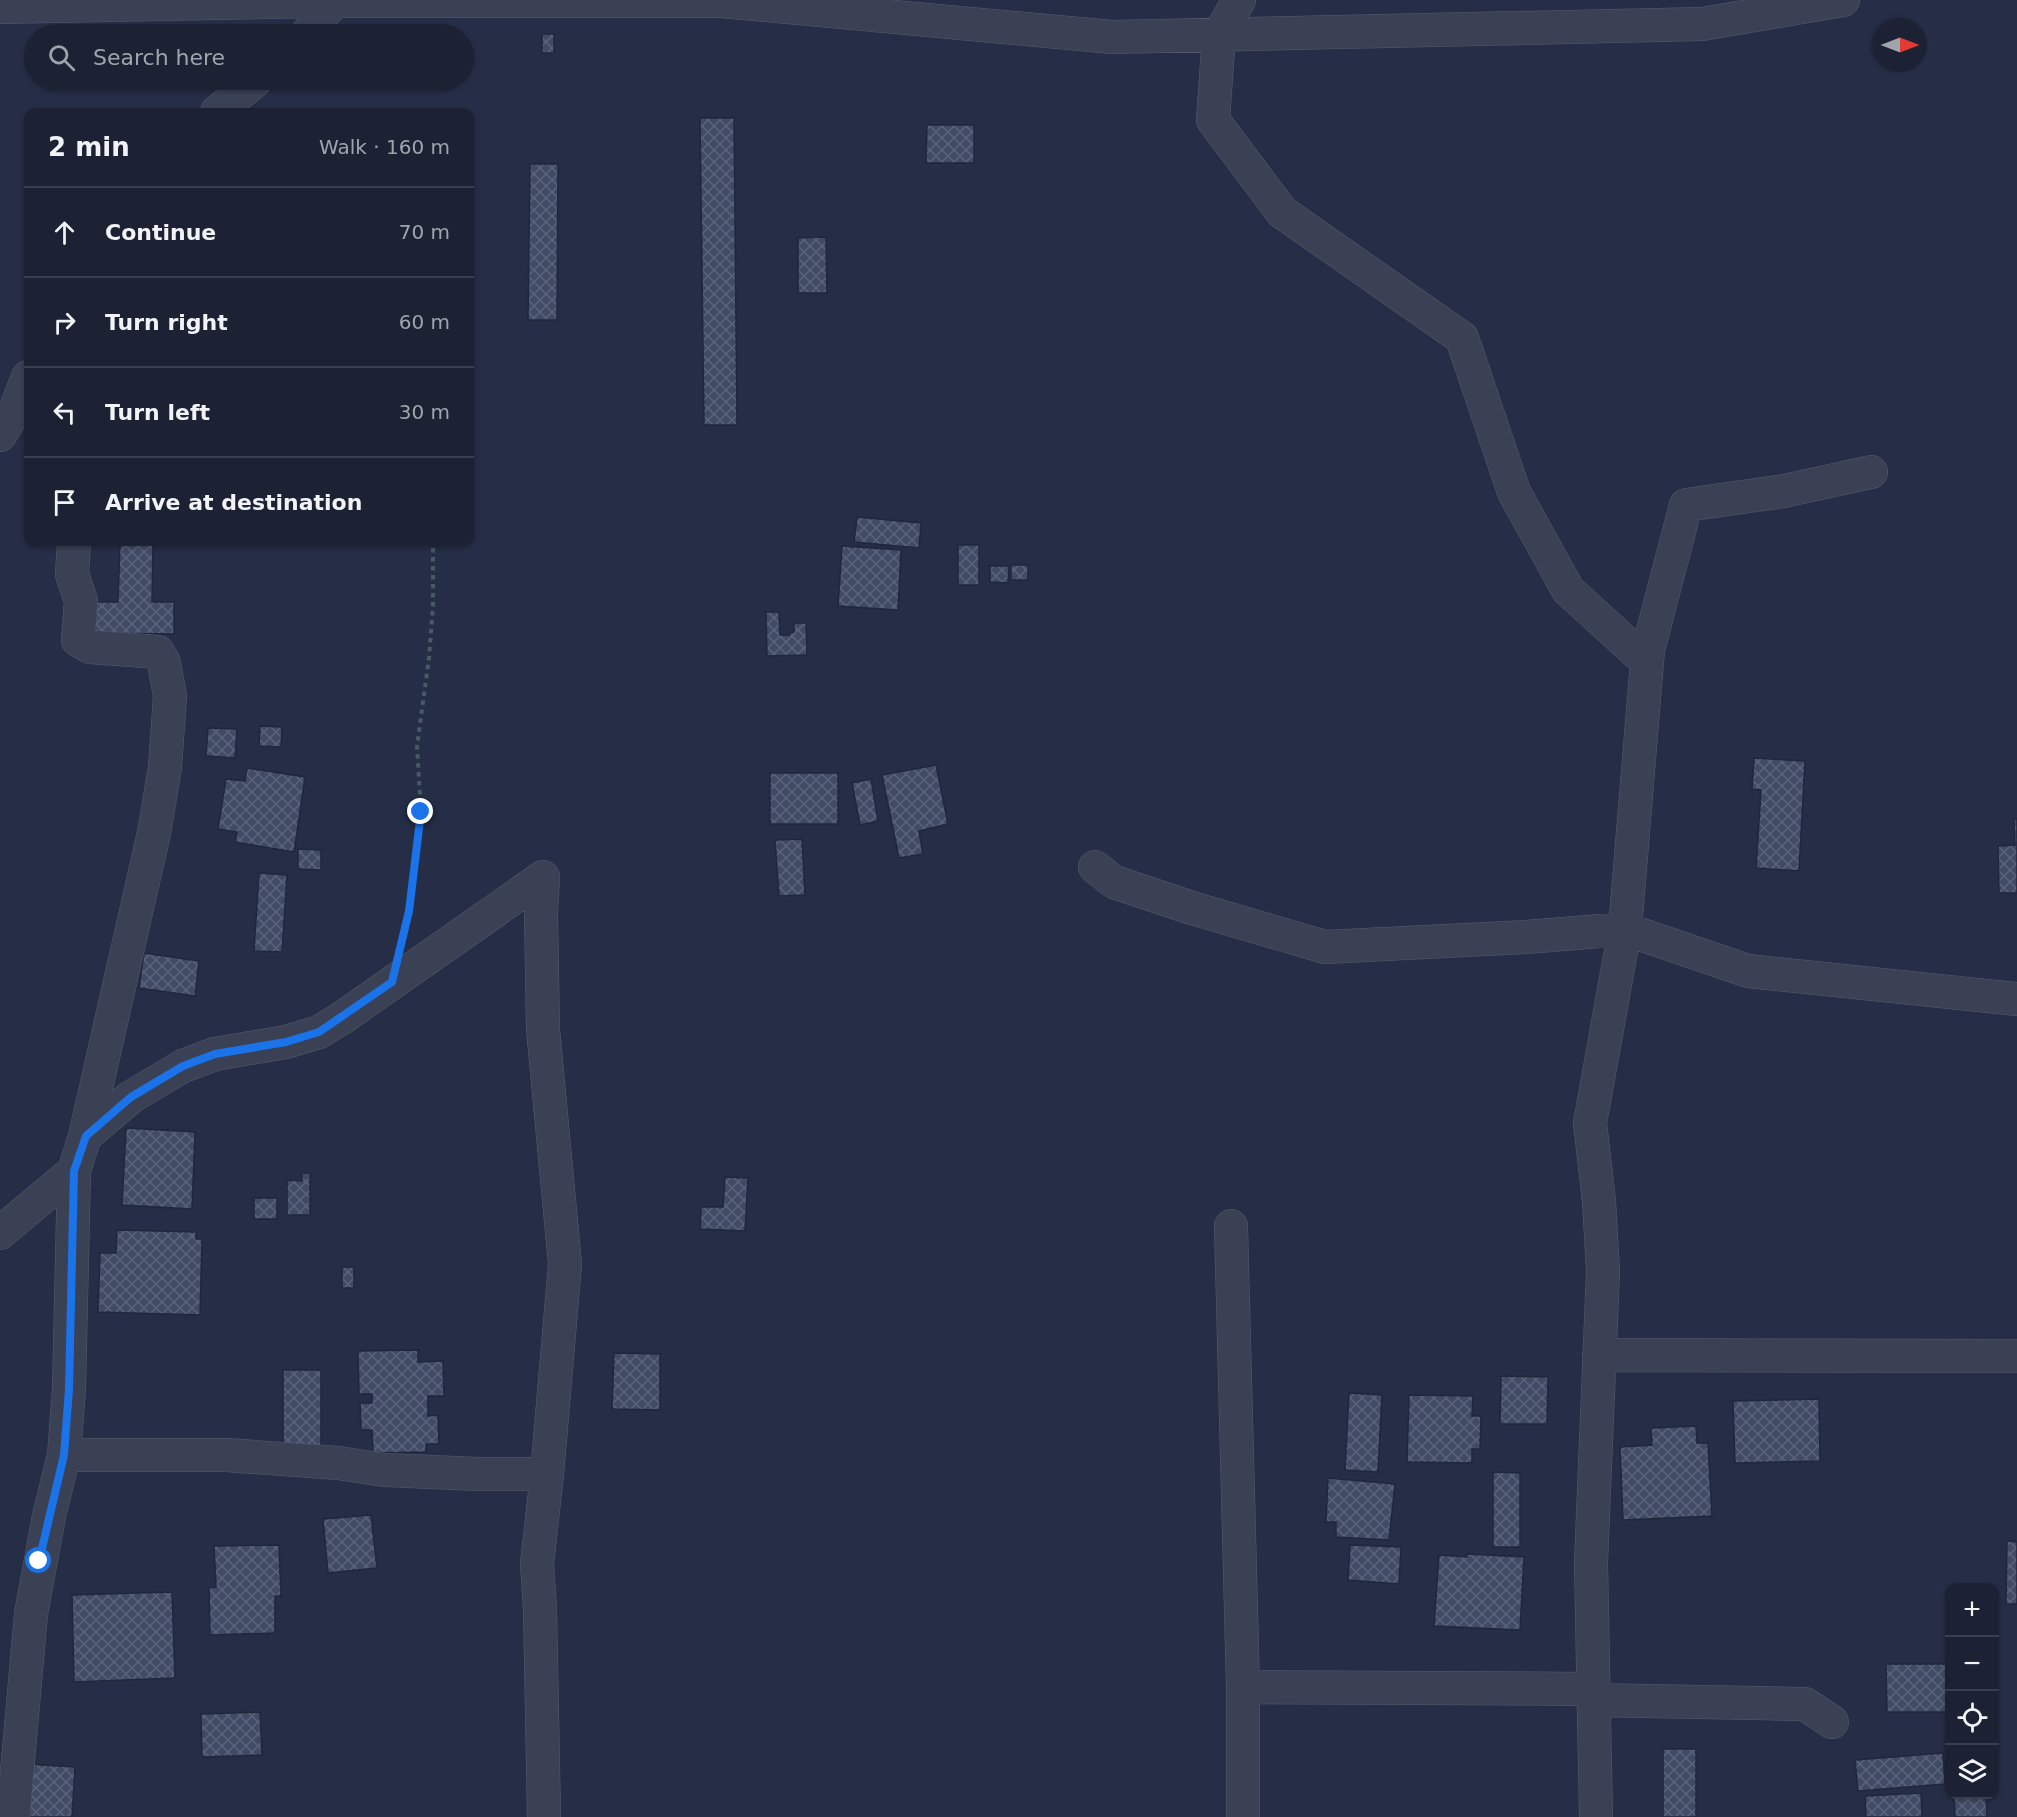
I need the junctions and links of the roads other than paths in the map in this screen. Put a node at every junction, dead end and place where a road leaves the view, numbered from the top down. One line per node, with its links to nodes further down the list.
1 (318, 0): 4 (street); 5 (street)
2 (1239, 0): 7 (street)
3 (1843, 0): 7 (street)
4 (334, 1): 6 (street); 7 (street)
5 (0, 7)
6 (315, 24)
7 (1220, 35): 14 (street)
8 (244, 90): 9 (street)
9 (222, 108)
10 (24, 387): 11 (street)
11 (0, 435)
12 (1871, 472): 14 (street)
13 (74, 546): 18 (street)
14 (1647, 662): 16 (street)
15 (1095, 867): 16 (street)
16 (1625, 928): 17 (street); 22 (street)
17 (2017, 999)
18 (86, 1136): 19 (street); 25 (street)
19 (74, 1171): 21 (street); 24 (street)
20 (1231, 1226): 26 (street)
21 (0, 1233)
22 (1599, 1355): 23 (street); 27 (street)
23 (2017, 1356)
24 (64, 1455): 25 (street); 29 (street)
25 (547, 1474): 30 (street)
26 (1243, 1688): 27 (street); 31 (street)
27 (1593, 1694): 28 (street); 32 (street)
28 (1832, 1722)
29 (13, 1817)
30 (544, 1817)
31 (1243, 1817)
32 (1596, 1817)

